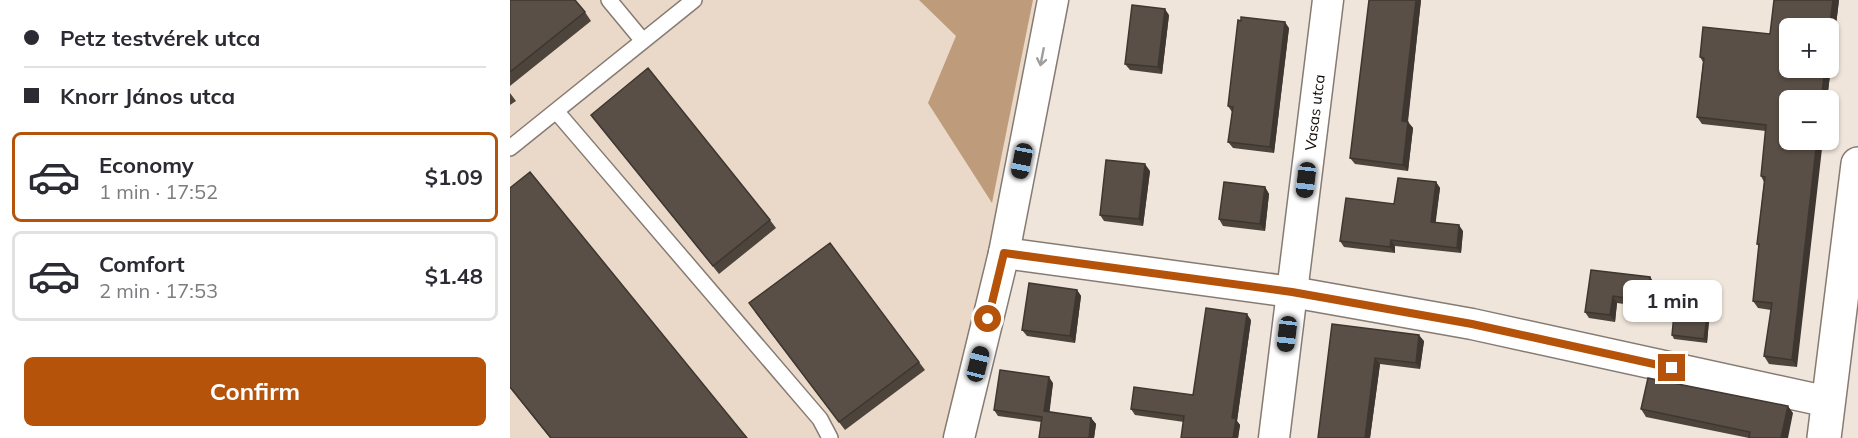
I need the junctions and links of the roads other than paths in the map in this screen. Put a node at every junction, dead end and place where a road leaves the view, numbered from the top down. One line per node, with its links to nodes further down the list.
1 (609, 0): 5 (lane)
2 (694, 0): 5 (lane)
3 (1053, 0): 9 (street, one-way to 9)
4 (1328, 0): 10 (street, Vasas utca)
5 (643, 41): 6 (lane)
6 (556, 111): 7 (lane); 12 (lane)
7 (510, 148)
8 (1858, 164): 11 (main road)
9 (1004, 253): 10 (street); 13 (street)
10 (1292, 292): 11 (street); 14 (street, Vasas utca)
11 (1829, 402): 15 (main road)
12 (830, 438)
13 (959, 438)
14 (1274, 438)
15 (1824, 438)

